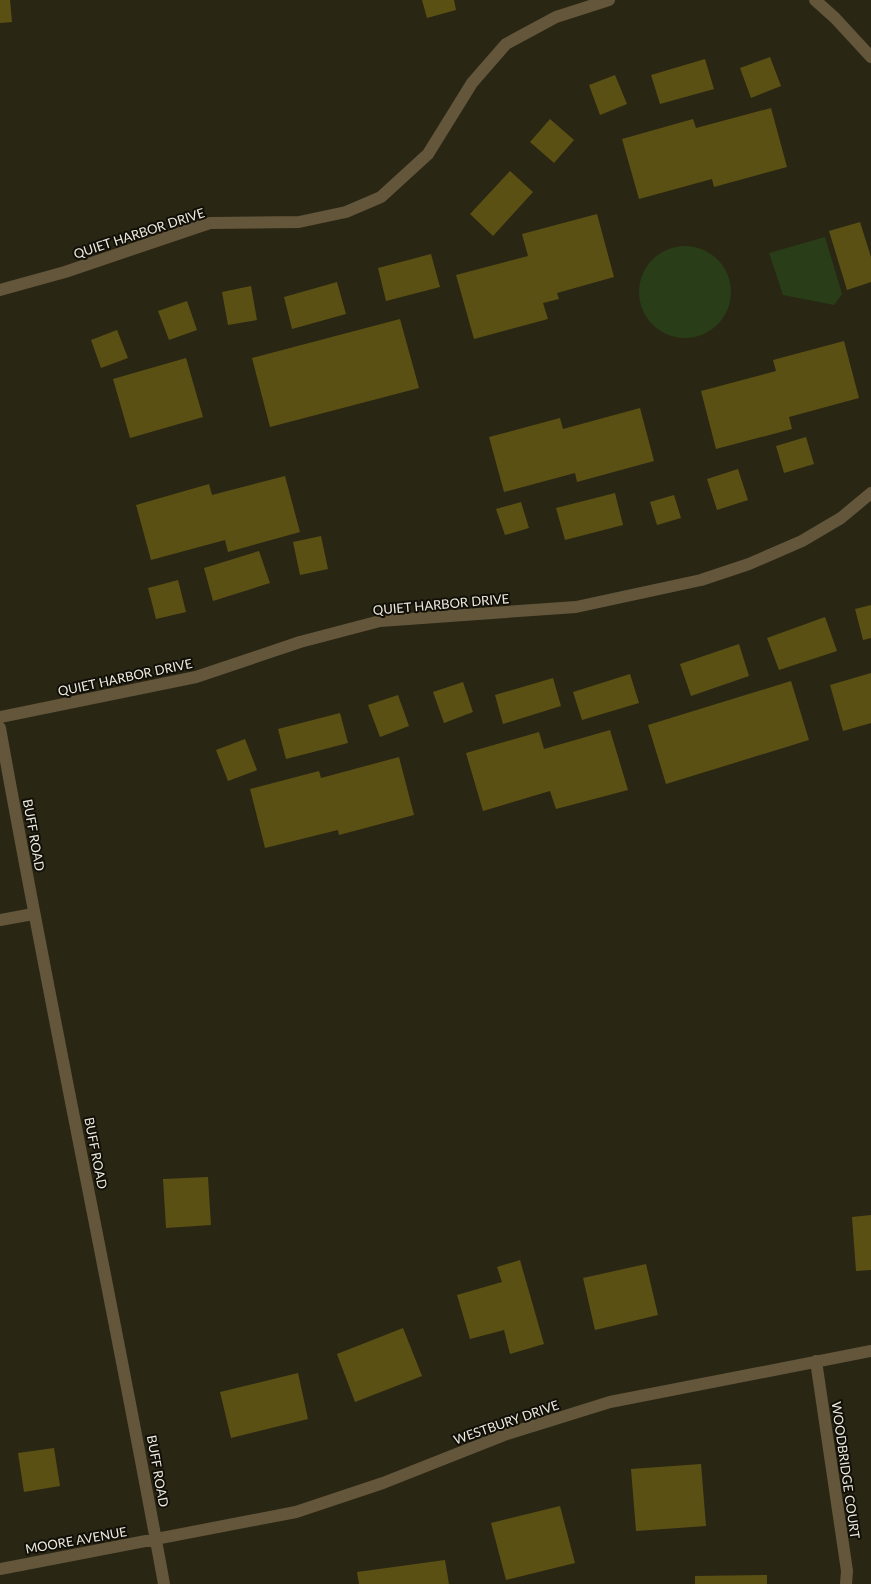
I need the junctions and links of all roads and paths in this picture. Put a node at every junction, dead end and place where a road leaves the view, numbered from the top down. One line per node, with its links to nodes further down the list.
1 (609, 0): 4 (street, QUIET HARBOR DRIVE)
2 (815, 0): 3 (street)
3 (871, 57)
4 (0, 290)
5 (871, 493): 6 (street, QUIET HARBOR DRIVE)
6 (0, 717)
7 (0, 728): 8 (street, BUFF ROAD)
8 (34, 914): 9 (street); 12 (street, BUFF ROAD)
9 (0, 920)
10 (871, 1351): 11 (street, WESTBURY DRIVE)
11 (816, 1361): 12 (street, WESTBURY DRIVE); 15 (street, WOODBRIDGE COURT)
12 (156, 1540): 13 (street, MOORE AVENUE); 14 (street, BUFF ROAD)
13 (0, 1569)
14 (164, 1584)
15 (846, 1584)

